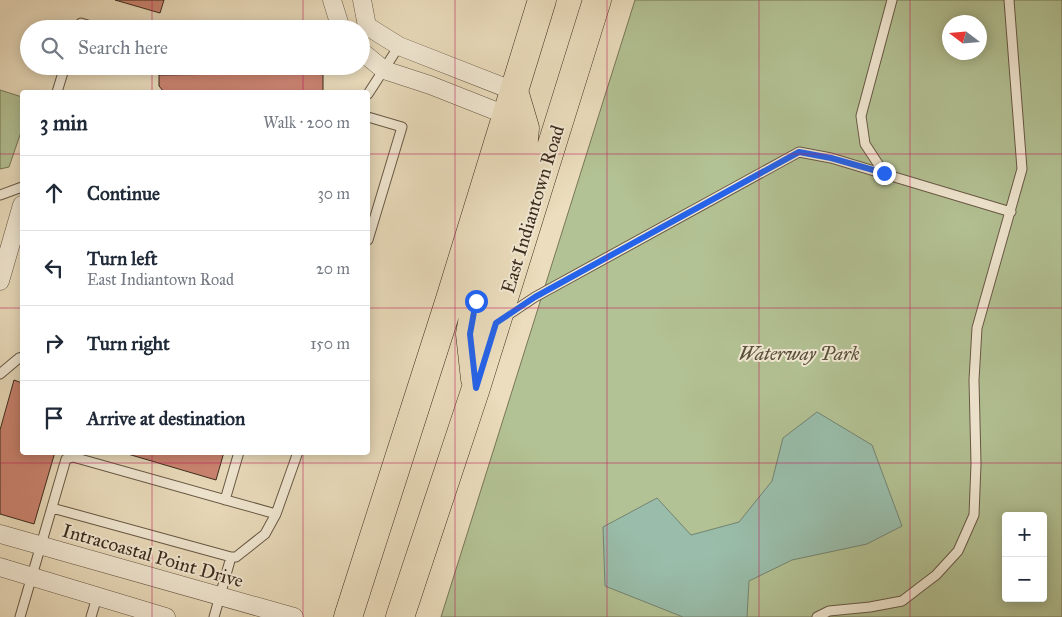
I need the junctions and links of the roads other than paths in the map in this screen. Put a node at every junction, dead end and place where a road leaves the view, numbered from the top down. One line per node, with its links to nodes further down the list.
1 (332, 0): 7 (street)
2 (362, 0): 8 (street)
3 (542, 0): 16 (main road)
4 (598, 0): 25 (main road, East Indiantown Road)
5 (892, 0): 18 (lane)
6 (1009, 0): 21 (lane)
7 (338, 20)
8 (363, 20)
9 (370, 30): 10 (street)
10 (399, 46): 12 (lane); 16 (street)
11 (370, 58): 12 (street)
12 (384, 70): 15 (lane); 16 (street)
13 (63, 75): 14 (lane)
14 (58, 90)
15 (370, 91)
16 (510, 103): 28 (main road); 46 (main road)
17 (370, 118): 23 (lane)
18 (884, 173): 21 (lane); 25 (lane)
19 (20, 187): 20 (lane)
20 (0, 195)
21 (1011, 212): 48 (lane)
22 (20, 213): 24 (street)
23 (370, 233)
24 (0, 281)
25 (496, 323): 28 (main road, East Indiantown Road)
26 (20, 358): 27 (lane)
27 (0, 374)
28 (476, 388): 47 (main road, East Indiantown Road)
29 (238, 455): 31 (lane)
30 (297, 455): 33 (lane)
31 (225, 500): 32 (lane); 33 (lane)
32 (52, 508): 35 (lane); 36 (lane)
33 (276, 514): 36 (lane)
34 (0, 534): 35 (street, Intracoastal Point Drive)
35 (41, 546): 38 (lane); 39 (street, Intracoastal Point Drive)
36 (232, 557): 39 (lane)
37 (0, 568): 38 (street)
38 (32, 577): 40 (street); 41 (lane)
39 (219, 596): 44 (lane); 45 (street, Intracoastal Point Drive)
40 (97, 597): 42 (lane); 43 (street)
41 (20, 617)
42 (92, 617)
43 (166, 617)
44 (214, 617)
45 (294, 617)
46 (348, 617)
47 (400, 617)
48 (817, 617)

